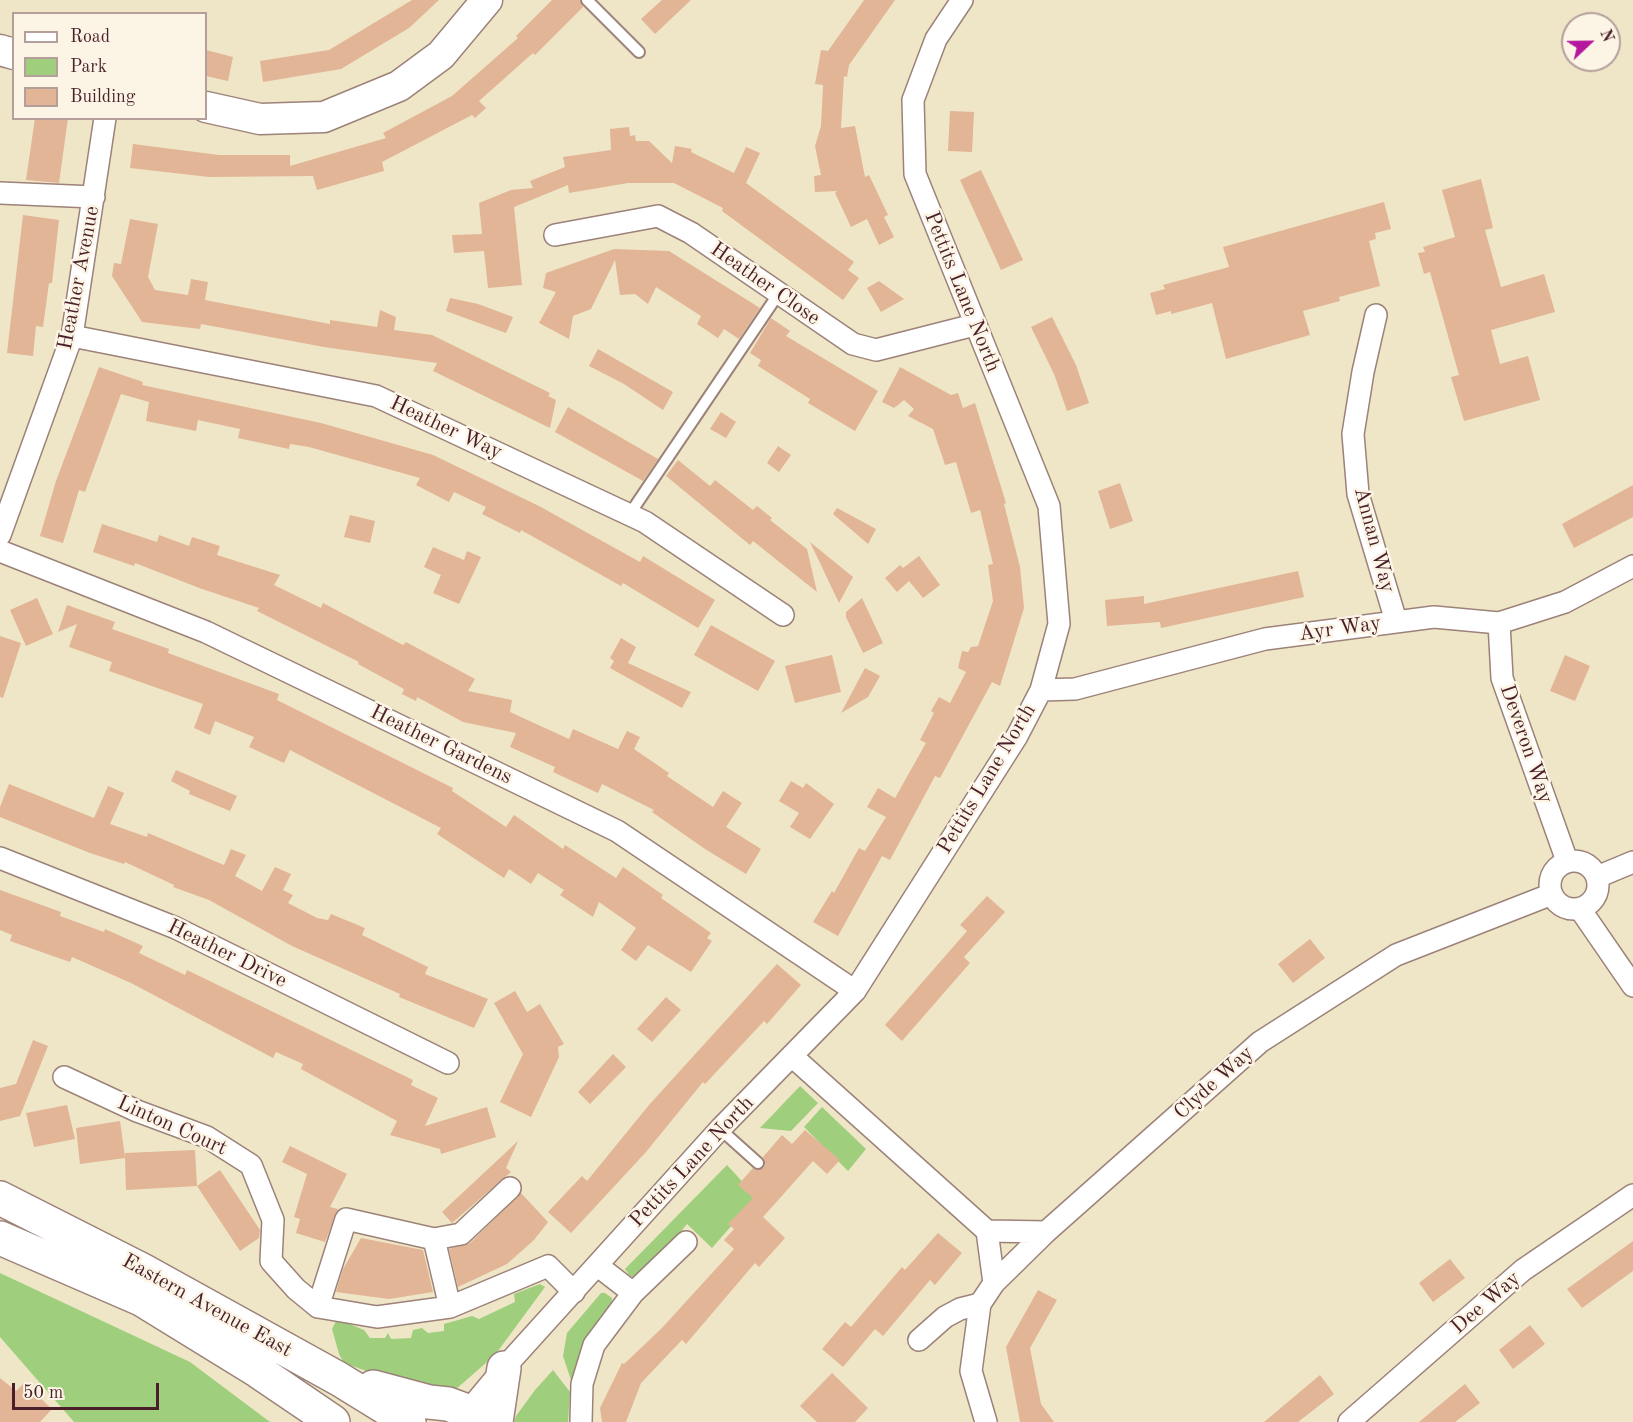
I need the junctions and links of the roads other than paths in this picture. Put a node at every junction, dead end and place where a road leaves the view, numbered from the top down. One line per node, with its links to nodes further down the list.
1 (487, 0): 5 (main road)
2 (587, 0): 4 (lane)
3 (962, 0): 12 (street, Pettits Lane North)
4 (639, 52)
5 (207, 107)
6 (105, 120): 8 (street, Heather Avenue)
7 (0, 193): 8 (street)
8 (94, 197): 13 (street, Heather Avenue)
9 (555, 235): 10 (street, Heather Close)
10 (779, 293): 12 (street, Heather Close); 14 (lane)
11 (1376, 315): 19 (street, Annan Way)
12 (975, 325): 21 (street, Pettits Lane North)
13 (72, 336): 14 (street, Heather Way); 15 (street, Heather Avenue)
14 (629, 515): 18 (street, Heather Way)
15 (0, 535)
16 (0, 551): 29 (street, Heather Gardens)
17 (1633, 566): 20 (street, Ayr Way)
18 (783, 615)
19 (1396, 621): 20 (street, Ayr Way); 21 (street, Ayr Way)
20 (1499, 623): 23 (street, Deveron Way)
21 (1041, 690): 29 (street, Pettits Lane North)
22 (0, 858): 31 (street, Heather Drive)
23 (1567, 861): 25 (street); 26 (street)
24 (1633, 862): 25 (street)
25 (1597, 877): 27 (street)
26 (1552, 894): 27 (street); 39 (street, Clyde Way)
27 (1580, 909): 28 (street)
28 (1633, 986)
29 (855, 991): 30 (street, Pettits Lane North)
30 (793, 1057): 33 (street, Pettits Lane North); 38 (street)
31 (447, 1063)
32 (64, 1077): 49 (street, Linton Court)
33 (720, 1129): 34 (lane); 43 (street, Pettits Lane North)
34 (758, 1163)
35 (510, 1188): 41 (street)
36 (1633, 1195): 59 (street, Dee Way)
37 (0, 1198): 52 (highway, Eastern Avenue East)
38 (987, 1231): 39 (street); 44 (street)
39 (1046, 1232): 44 (street, Clyde Way)
40 (0, 1238): 53 (highway, Eastern Avenue East)
41 (434, 1239): 48 (street); 49 (street)
42 (686, 1242): 46 (street)
43 (598, 1266): 45 (street, Pettits Lane North); 46 (street)
44 (994, 1283): 47 (street, Clyde Way)
45 (574, 1292): 48 (street); 51 (street, Pettits Lane North)
46 (633, 1293): 57 (street)
47 (980, 1304): 50 (street); 58 (street, Clyde Way)
48 (450, 1306): 49 (street)
49 (318, 1307)
50 (919, 1340)
51 (504, 1368): 54 (highway)
52 (339, 1379): 54 (highway); 56 (highway, Eastern Avenue East)
53 (304, 1410): 55 (highway, Eastern Avenue East)
54 (474, 1418)
55 (333, 1422)
56 (409, 1422)
57 (581, 1422)
58 (986, 1422)
59 (1349, 1422)

